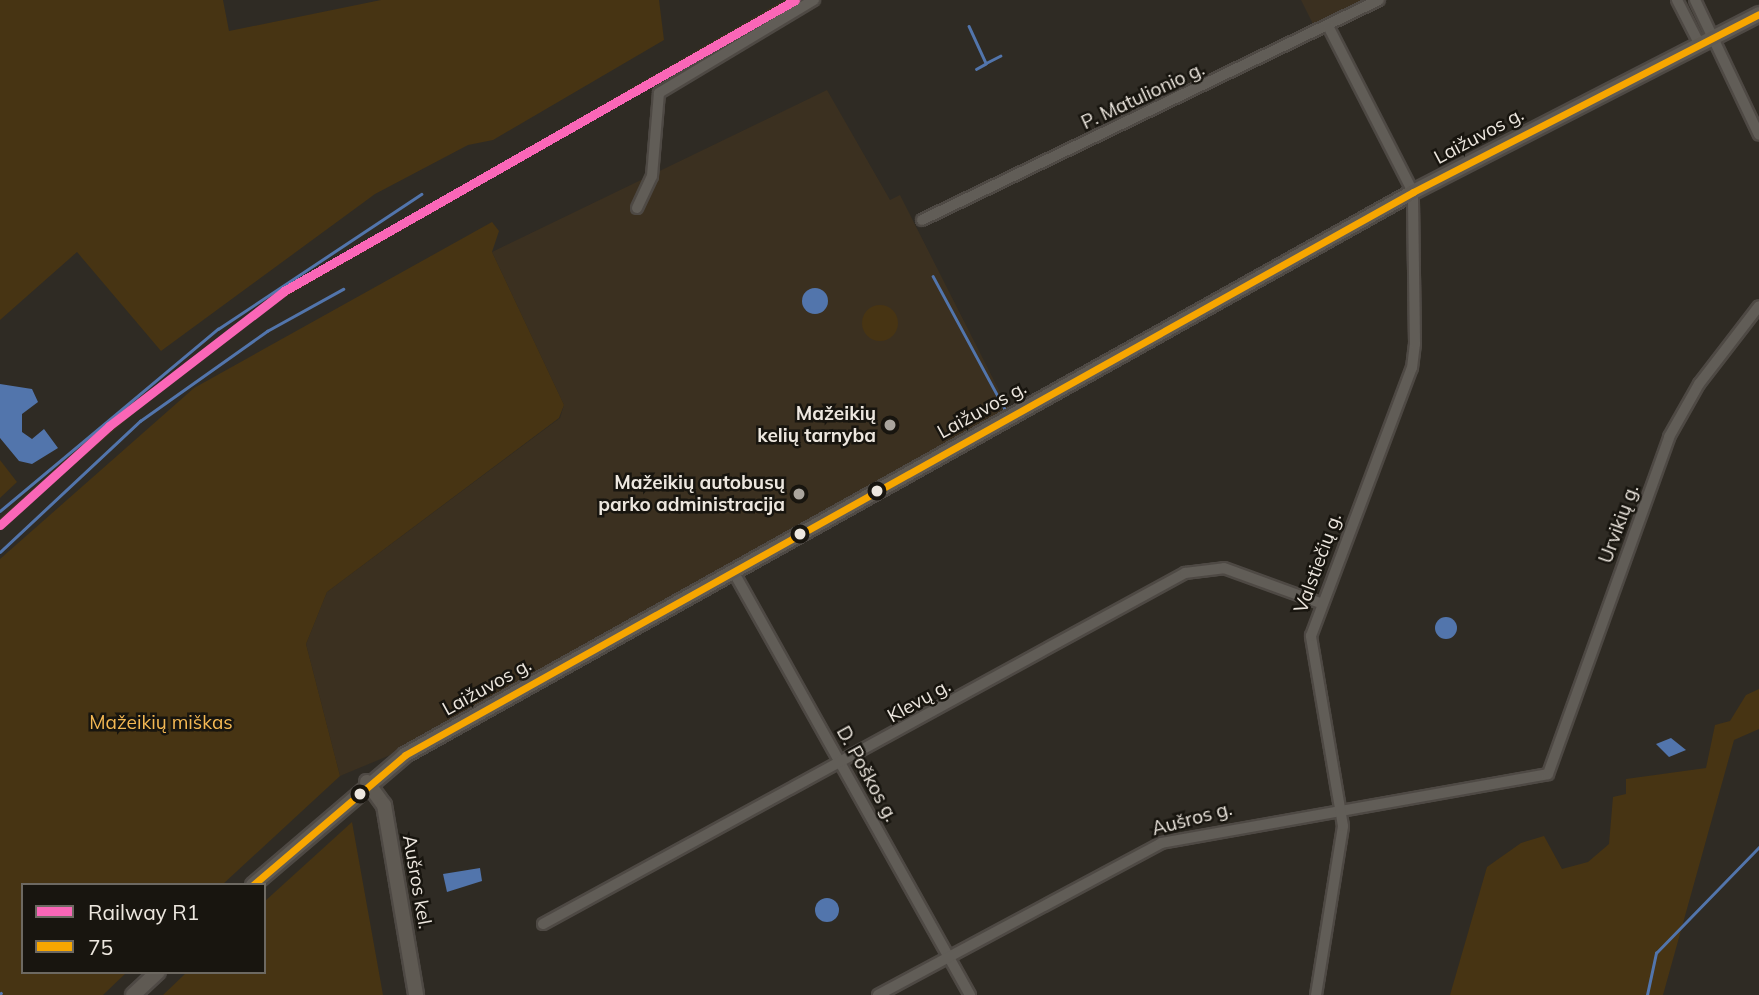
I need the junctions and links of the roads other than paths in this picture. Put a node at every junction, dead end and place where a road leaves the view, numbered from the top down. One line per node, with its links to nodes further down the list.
1 (814, 0): 11 (street)
2 (1378, 0): 6 (street, P. Matulionio g.)
3 (1677, 0): 8 (street)
4 (1695, 0): 7 (street)
5 (1759, 14): 7 (main road, Laižuvos g.)
6 (1328, 26): 10 (street); 12 (street, P. Matulionio g.)
7 (1713, 36): 8 (main road, Laižuvos g.); 9 (street)
8 (1699, 43): 10 (main road, Laižuvos g.)
9 (1759, 135)
10 (1413, 192): 14 (main road, Laižuvos g.); 15 (street, Valstiečių g.)
11 (637, 208)
12 (922, 220)
13 (1759, 306): 17 (street, Urvikių g.)
14 (733, 571): 16 (street, D. Poškos g.); 18 (main road, Laižuvos g.)
15 (1320, 603): 16 (street, Klevų g.); 19 (street, Valstiečių g.)
16 (842, 764): 21 (street, Klevų g.); 22 (street, D. Poškos g.)
17 (1548, 774): 19 (street, Aušros g.)
18 (367, 782): 20 (main road, Laižuvos g.); 25 (main road, Aušros kel.)
19 (1342, 807): 22 (street, Aušros g.); 28 (street, Valstiečių g.)
20 (255, 883)
21 (543, 924)
22 (947, 956): 26 (street, Aušros g.); 27 (street, D. Poškos g.)
23 (156, 974): 24 (main road)
24 (133, 995)
25 (416, 995)
26 (878, 995)
27 (970, 995)
28 (1316, 995)

